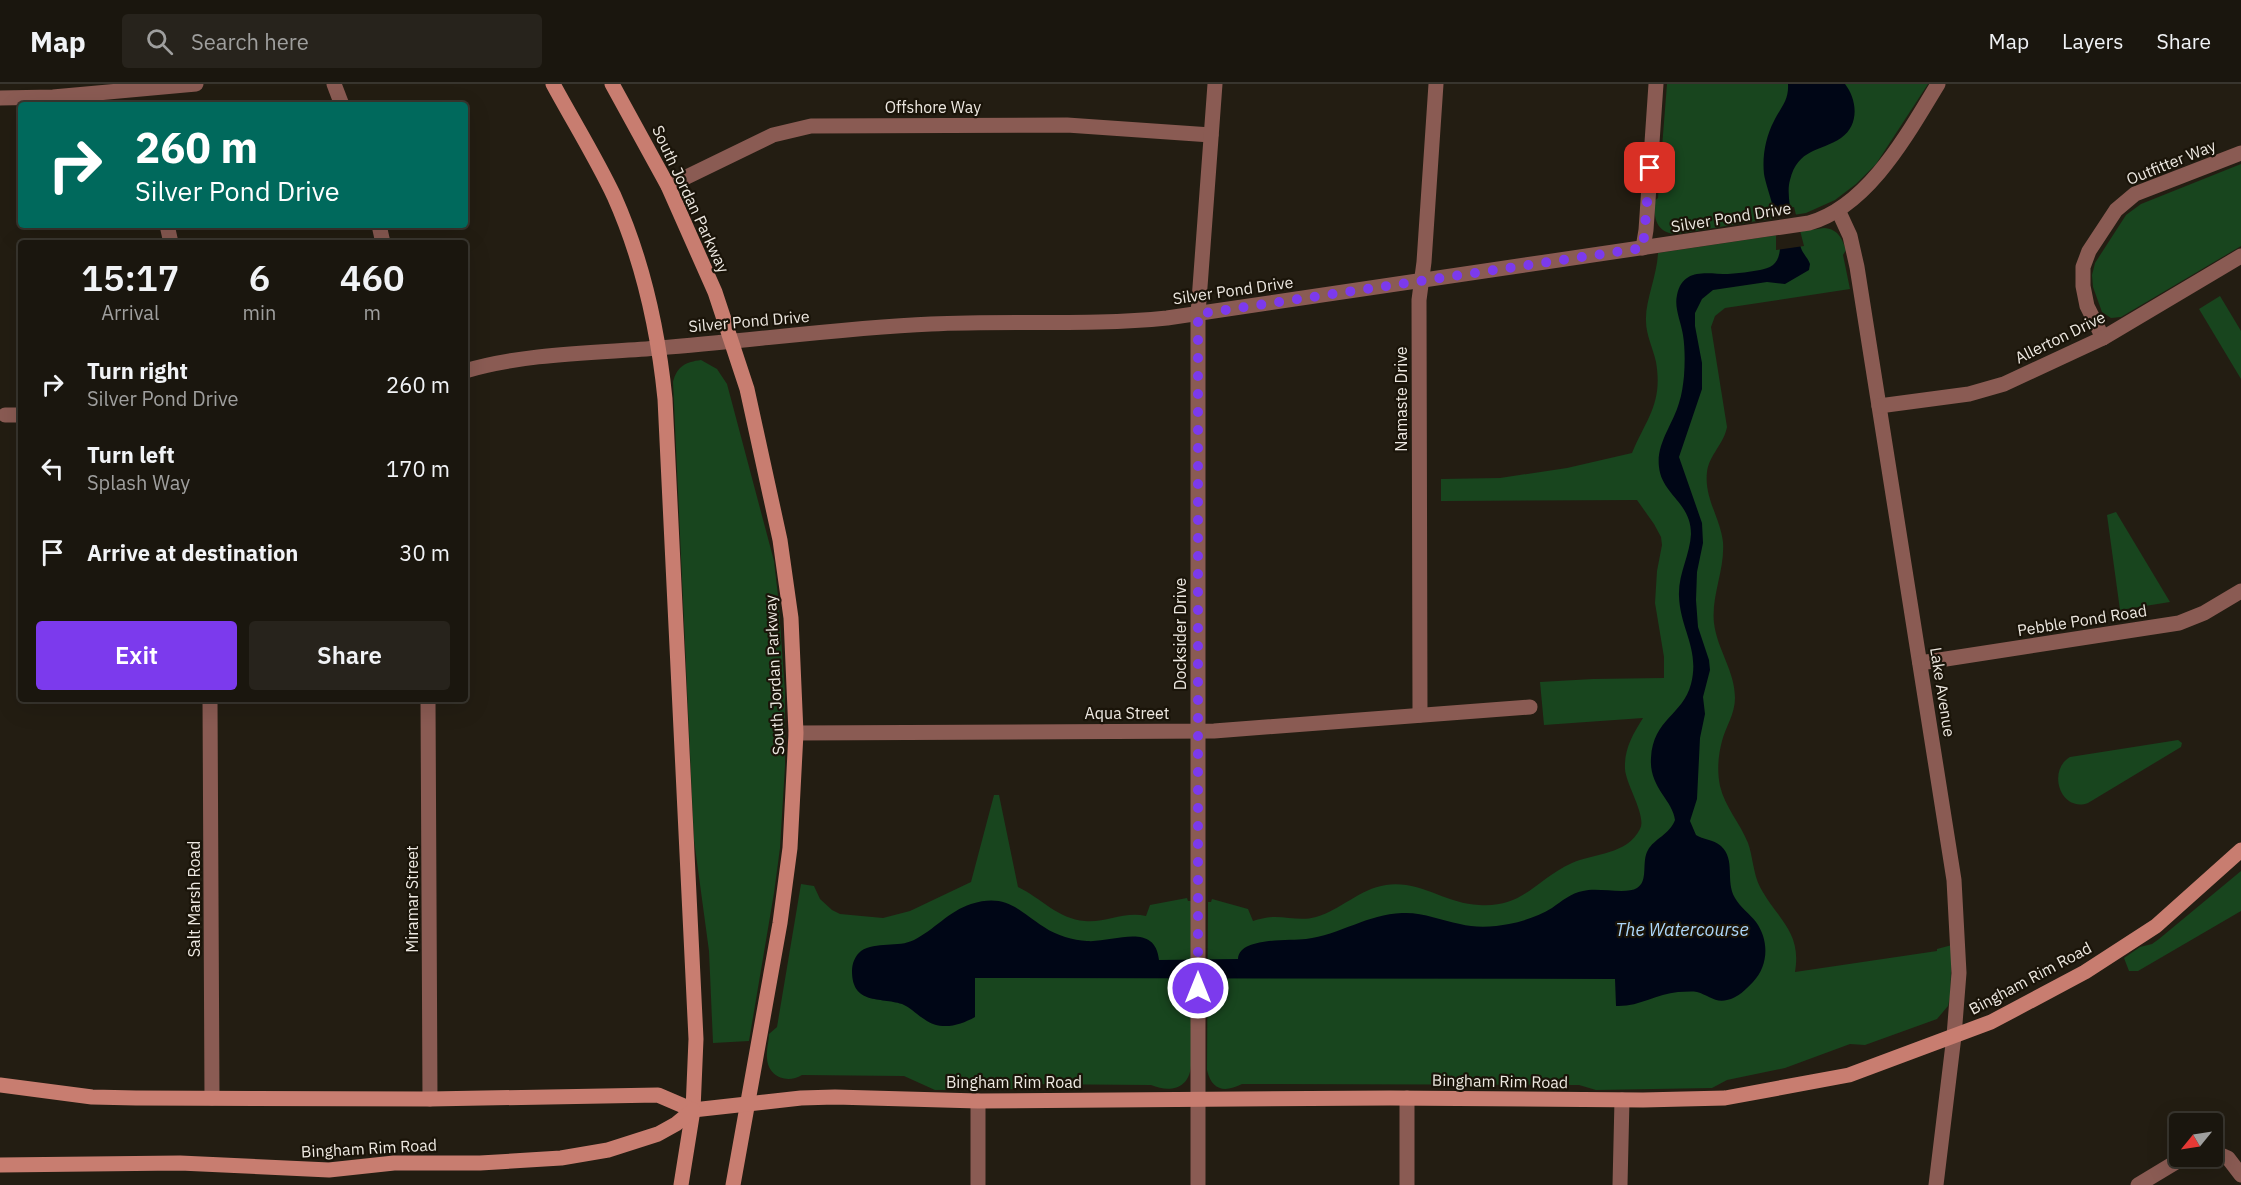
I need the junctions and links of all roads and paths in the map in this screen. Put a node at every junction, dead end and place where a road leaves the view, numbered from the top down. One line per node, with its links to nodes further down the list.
1 (196, 84): 9 (street)
2 (334, 84): 12 (street)
3 (553, 84): 23 (street)
4 (612, 84): 15 (street, South Jordan Parkway)
5 (1215, 84): 13 (street, Docksider Drive)
6 (1436, 84): 19 (street, Namaste Drive)
7 (1656, 84): 17 (street)
8 (1938, 84): 16 (street, Silver Pond Drive)
9 (142, 89): 10 (street); 11 (street)
10 (0, 98)
11 (143, 102)
12 (341, 102)
13 (1212, 135): 15 (street, Offshore Way); 20 (street, Docksider Drive)
14 (2241, 153): 21 (street, Outfitter Way)
15 (668, 186): 22 (street, South Jordan Parkway)
16 (1838, 210): 17 (street, Silver Pond Drive); 25 (street, Lake Avenue)
17 (1643, 248): 19 (street, Silver Pond Drive)
18 (2241, 256): 21 (street, Allerton Drive)
19 (1421, 281): 20 (street, Silver Pond Drive); 33 (street, Namaste Drive)
20 (1198, 314): 22 (street, Silver Pond Drive); 34 (street, Docksider Drive)
21 (2103, 338): 25 (street, Allerton Drive)
22 (730, 341): 23 (street, Silver Pond Drive); 35 (street, South Jordan Parkway)
23 (660, 348): 24 (street, Silver Pond Drive); 46 (street)
24 (468, 370)
25 (1879, 406): 29 (street, Lake Avenue)
26 (5, 415): 27 (street)
27 (18, 415)
28 (2241, 591): 29 (street, Pebble Pond Road)
29 (1920, 663): 37 (street, Lake Avenue)
30 (210, 702): 39 (street, Salt Marsh Road)
31 (428, 702): 41 (street, Miramar Street)
32 (1530, 707): 33 (street, Aqua Street)
33 (1420, 715): 34 (street, Aqua Street)
34 (1198, 731): 35 (street, Aqua Street); 42 (street, Docksider Drive)
35 (796, 733): 45 (street, South Jordan Parkway)
36 (2241, 849): 37 (street, Bingham Rim Road)
37 (1954, 1036): 43 (street, Bingham Rim Road); 57 (street, Lake Avenue)
38 (0, 1085): 39 (street)
39 (212, 1098): 41 (street)
40 (1407, 1098): 42 (street, Bingham Rim Road); 43 (street, Bingham Rim Road); 55 (street)
41 (430, 1099): 46 (street)
42 (1198, 1100): 44 (street, Bingham Rim Road); 54 (street, Docksider Drive)
43 (1622, 1100): 56 (street)
44 (978, 1101): 45 (street, Bingham Rim Road); 53 (street)
45 (747, 1103): 46 (street, Bingham Rim Road); 52 (street, South Jordan Parkway)
46 (693, 1110): 48 (street, Bingham Rim Road); 51 (street)
47 (2223, 1156): 50 (street)
48 (0, 1165)
49 (2169, 1166): 58 (street)
50 (2241, 1175)
51 (681, 1185)
52 (733, 1185)
53 (978, 1185)
54 (1198, 1185)
55 (1407, 1185)
56 (1620, 1185)
57 (1936, 1185)
58 (2138, 1185)

